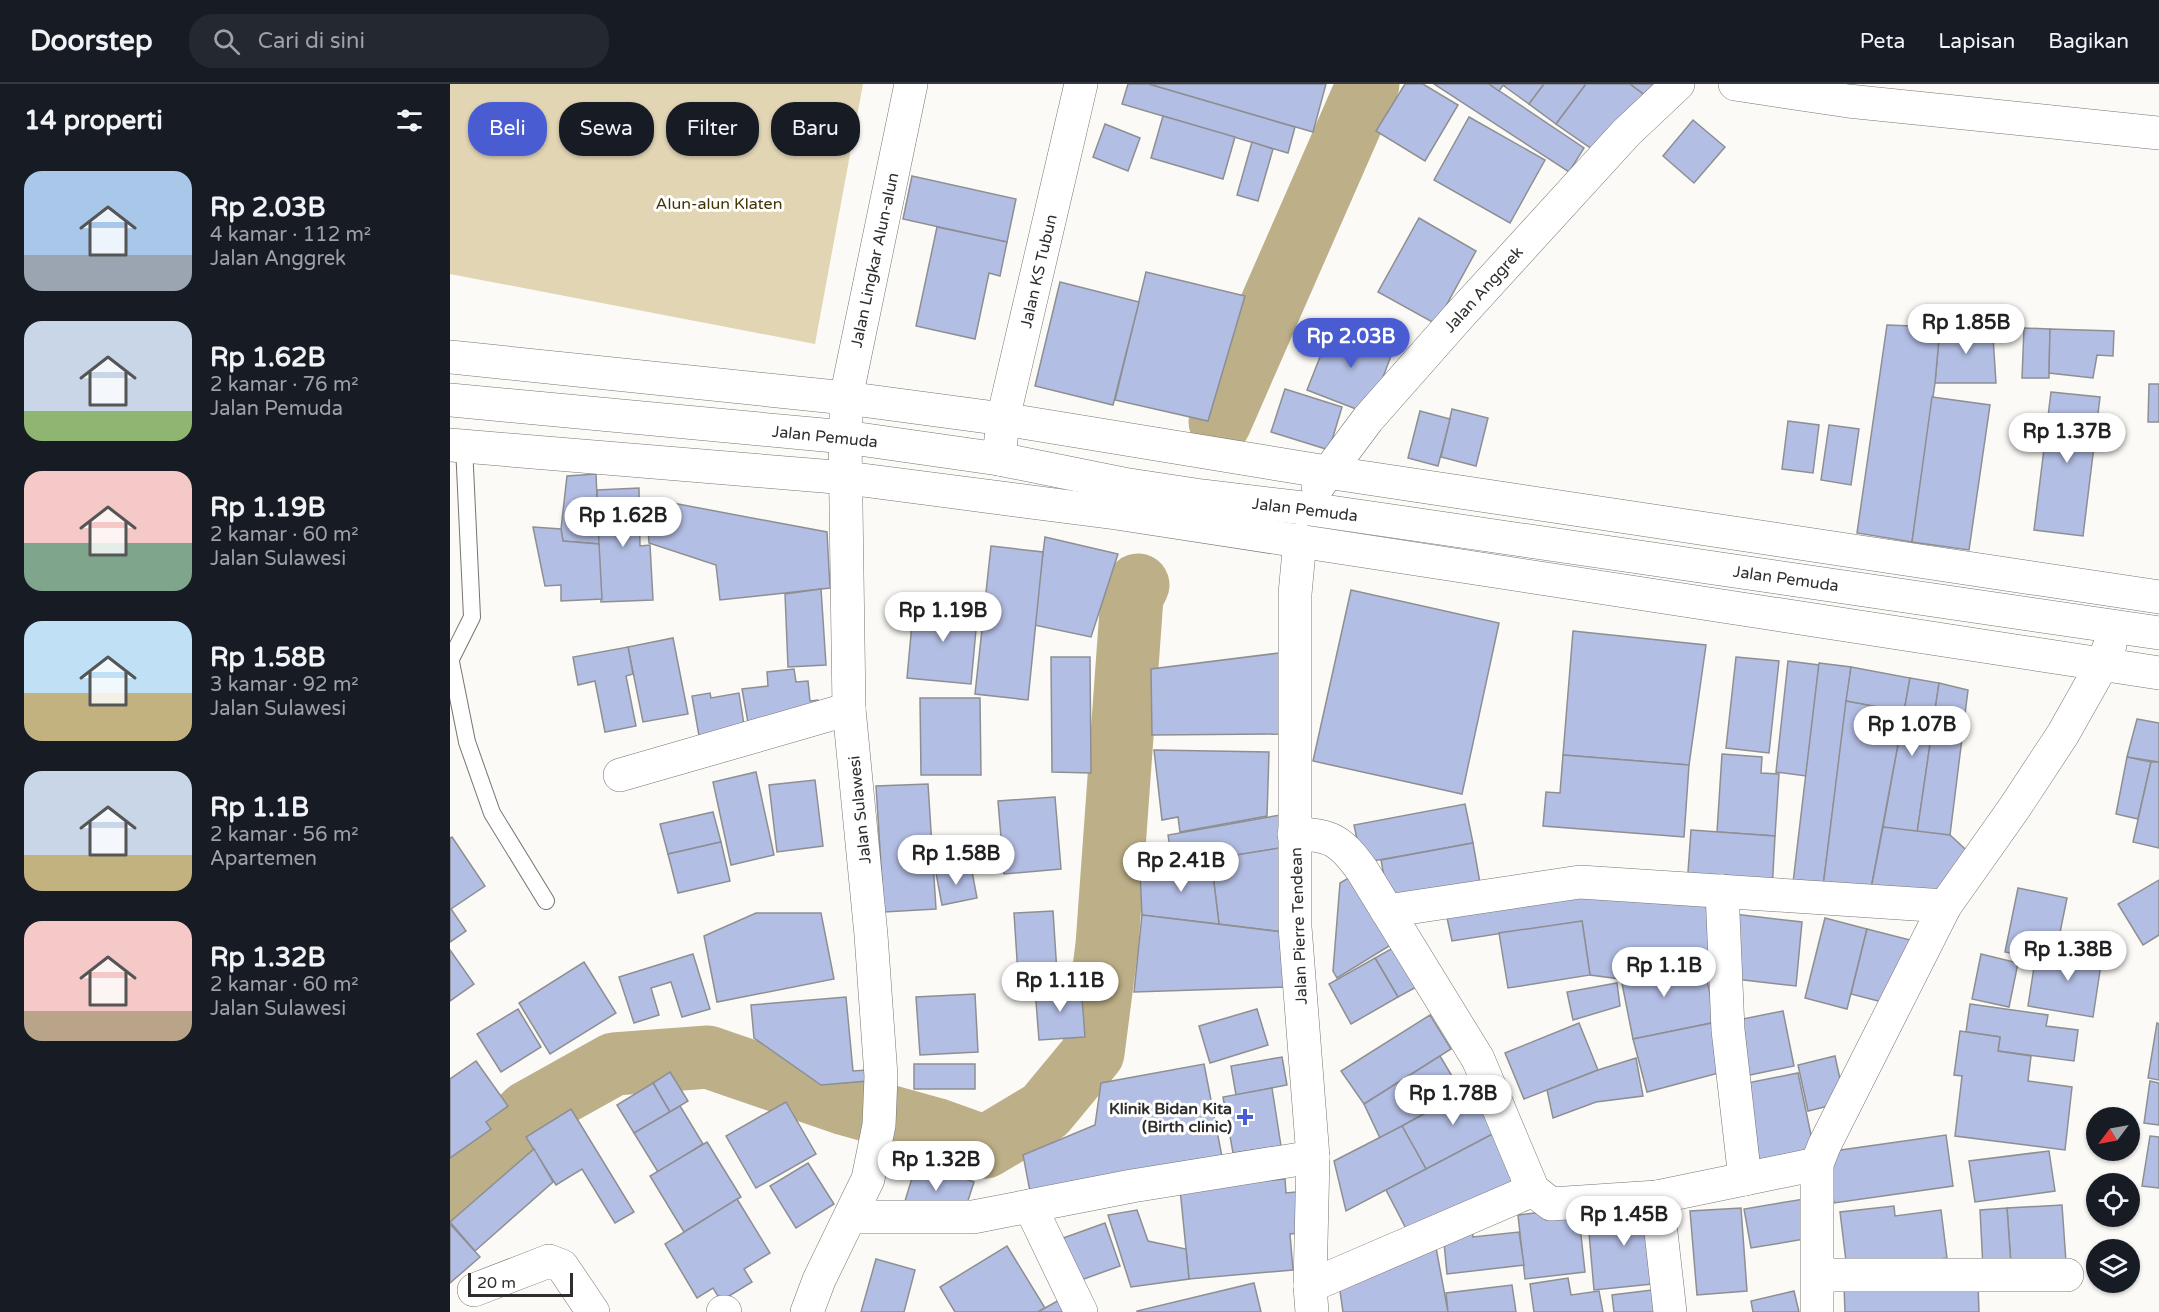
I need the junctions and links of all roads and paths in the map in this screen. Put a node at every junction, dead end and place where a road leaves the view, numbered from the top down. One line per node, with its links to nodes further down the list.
1 (911, 84): 8 (street, Jalan Lingkar Alun-alun)
2 (1081, 84): 10 (street, Jalan KS Tubun)
3 (1678, 84): 14 (street, Jalan Anggrek)
4 (1735, 84): 5 (street)
5 (1851, 92): 6 (street)
6 (2154, 132)
7 (450, 357): 8 (street)
8 (846, 398): 10 (street); 11 (street, Jalan Lingkar Alun-alun)
9 (450, 400): 11 (street, Jalan Pemuda)
10 (1003, 419): 13 (street, Jalan KS Tubun); 14 (street)
11 (845, 437): 13 (street, Jalan Pemuda); 15 (street, Jalan Sulawesi)
12 (457, 445): 15 (street); 21 (lane)
13 (999, 459): 16 (street, Jalan Pemuda)
14 (1327, 472): 16 (street, Jalan Anggrek); 18 (street)
15 (847, 478): 17 (street); 24 (street, Jalan Sulawesi)
16 (1303, 508): 17 (street, Jalan Pierre Tendean); 19 (street, Jalan Pemuda)
17 (1300, 540): 22 (street); 26 (street, Jalan Pierre Tendean)
18 (2159, 597)
19 (2118, 626): 20 (street, Jalan Pemuda); 22 (street)
20 (2159, 633)
21 (450, 658): 28 (lane)
22 (2103, 663): 23 (street); 29 (street)
23 (2159, 673)
24 (849, 710): 25 (street); 37 (street, Jalan Sulawesi)
25 (620, 775)
26 (1294, 834): 30 (street); 31 (street, Jalan Pierre Tendean)
27 (1722, 891): 29 (street); 30 (street); 33 (street)
28 (546, 901)
29 (1945, 906): 32 (street)
30 (1387, 911): 34 (street)
31 (1312, 1157): 36 (street); 41 (street, Jalan Pierre Tendean)
32 (1817, 1164): 33 (street); 38 (street)
33 (1745, 1179): 35 (street)
34 (1533, 1190): 35 (street); 41 (street)
35 (1657, 1197): 45 (street)
36 (1029, 1206): 37 (street); 44 (street)
37 (850, 1217): 43 (street, Jalan Sulawesi)
38 (1818, 1275): 39 (street); 46 (street)
39 (2067, 1275)
40 (474, 1290): 42 (street)
41 (1311, 1299)
42 (593, 1312)
43 (807, 1312)
44 (1081, 1312)
45 (1670, 1312)
46 (1817, 1312)

